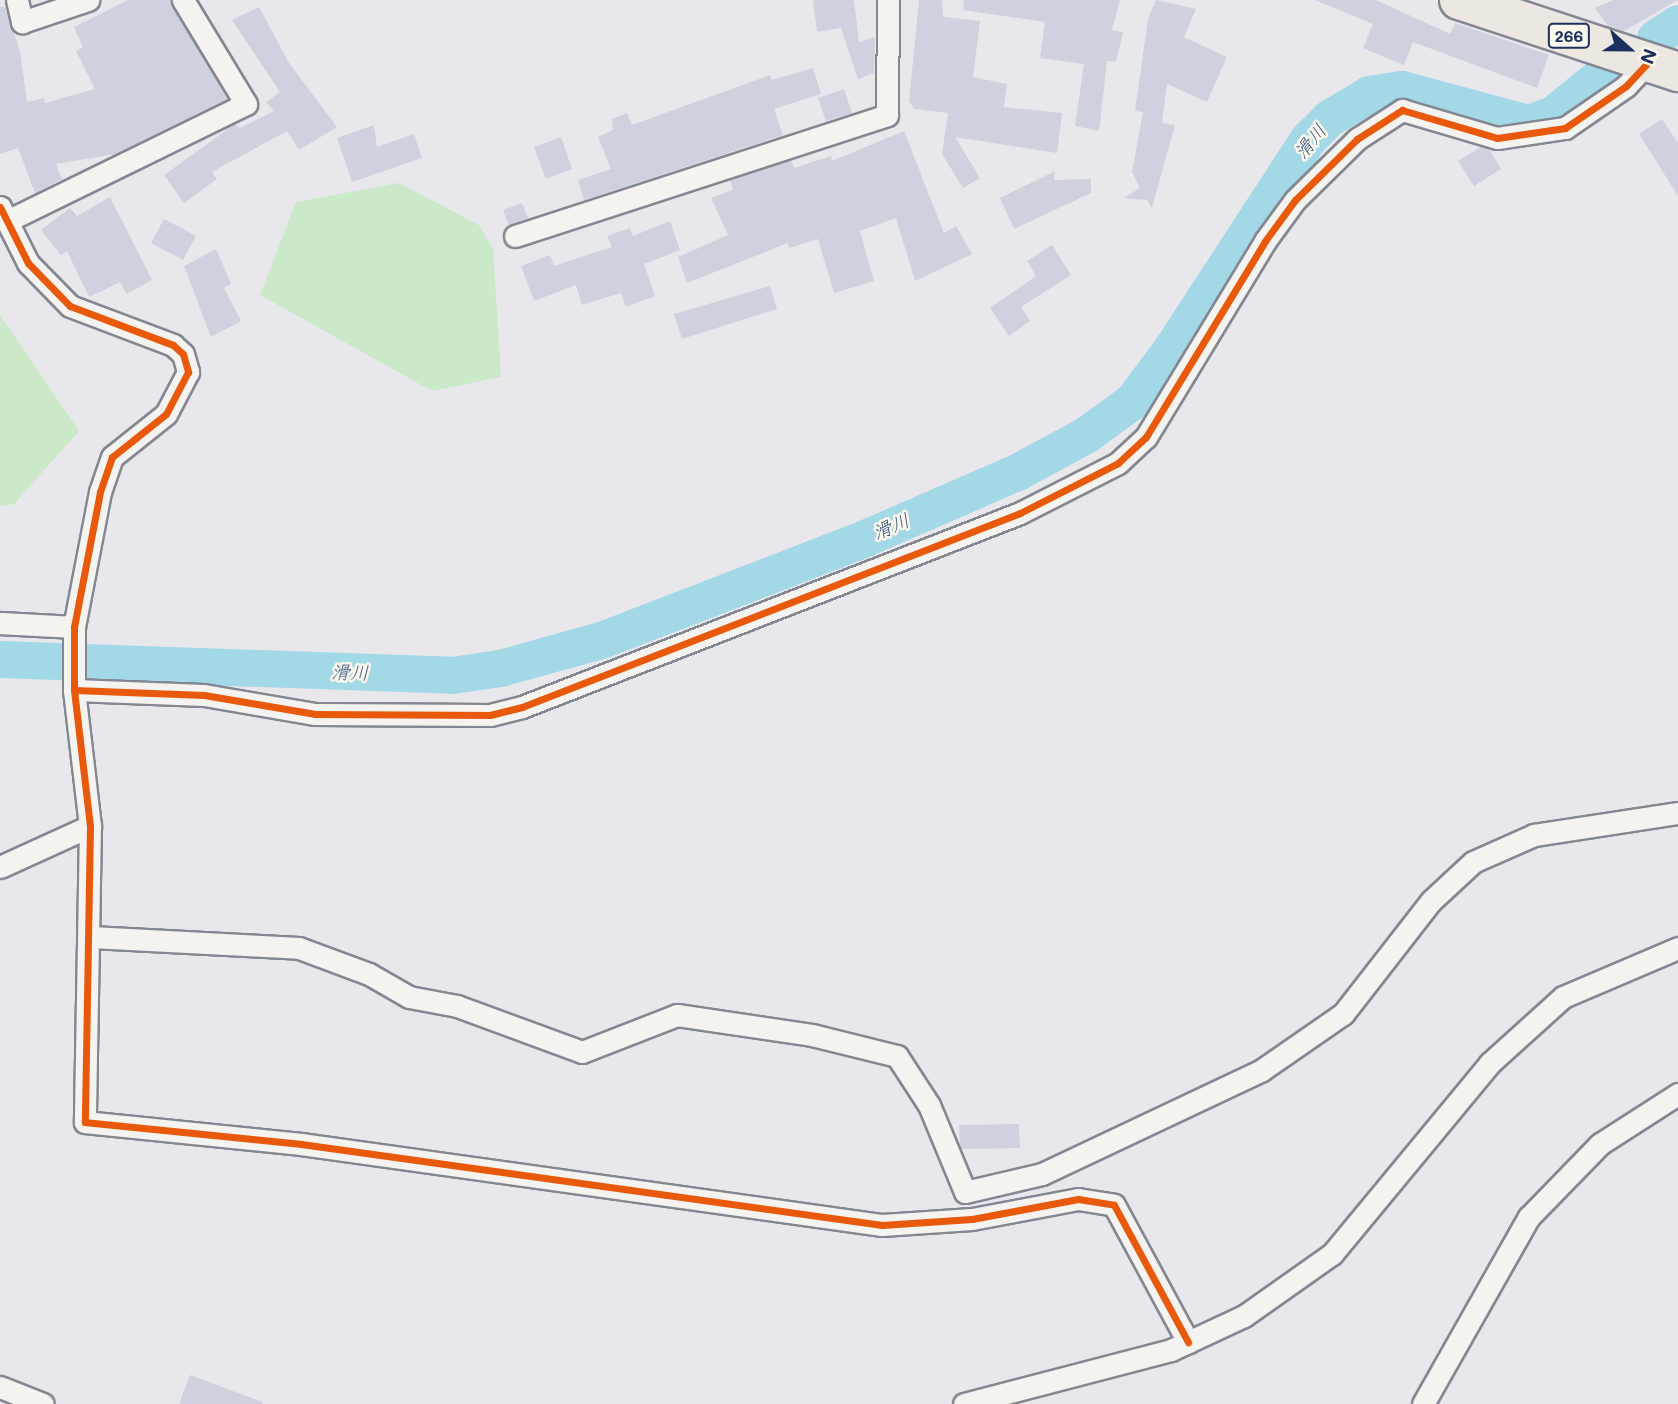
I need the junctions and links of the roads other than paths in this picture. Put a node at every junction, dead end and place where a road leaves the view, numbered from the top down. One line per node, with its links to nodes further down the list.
1 (17, 0): 2 (street)
2 (88, 0)
3 (183, 0): 7 (street)
4 (888, 0): 8 (street)
5 (1459, 0): 6 (highway, 266)
6 (1663, 67): 11 (street)
7 (4, 214): 10 (street)
8 (515, 236)
9 (0, 624): 10 (street)
10 (74, 628): 11 (street)
11 (74, 689): 13 (street)
12 (1678, 813): 15 (street)
13 (89, 827): 14 (street); 15 (street)
14 (0, 867)
15 (91, 937): 18 (street)
16 (1678, 948): 18 (street)
17 (1678, 1094): 22 (street)
18 (1188, 1342): 21 (street)
19 (0, 1387): 20 (street)
20 (43, 1404)
21 (964, 1404)
22 (1423, 1404)

